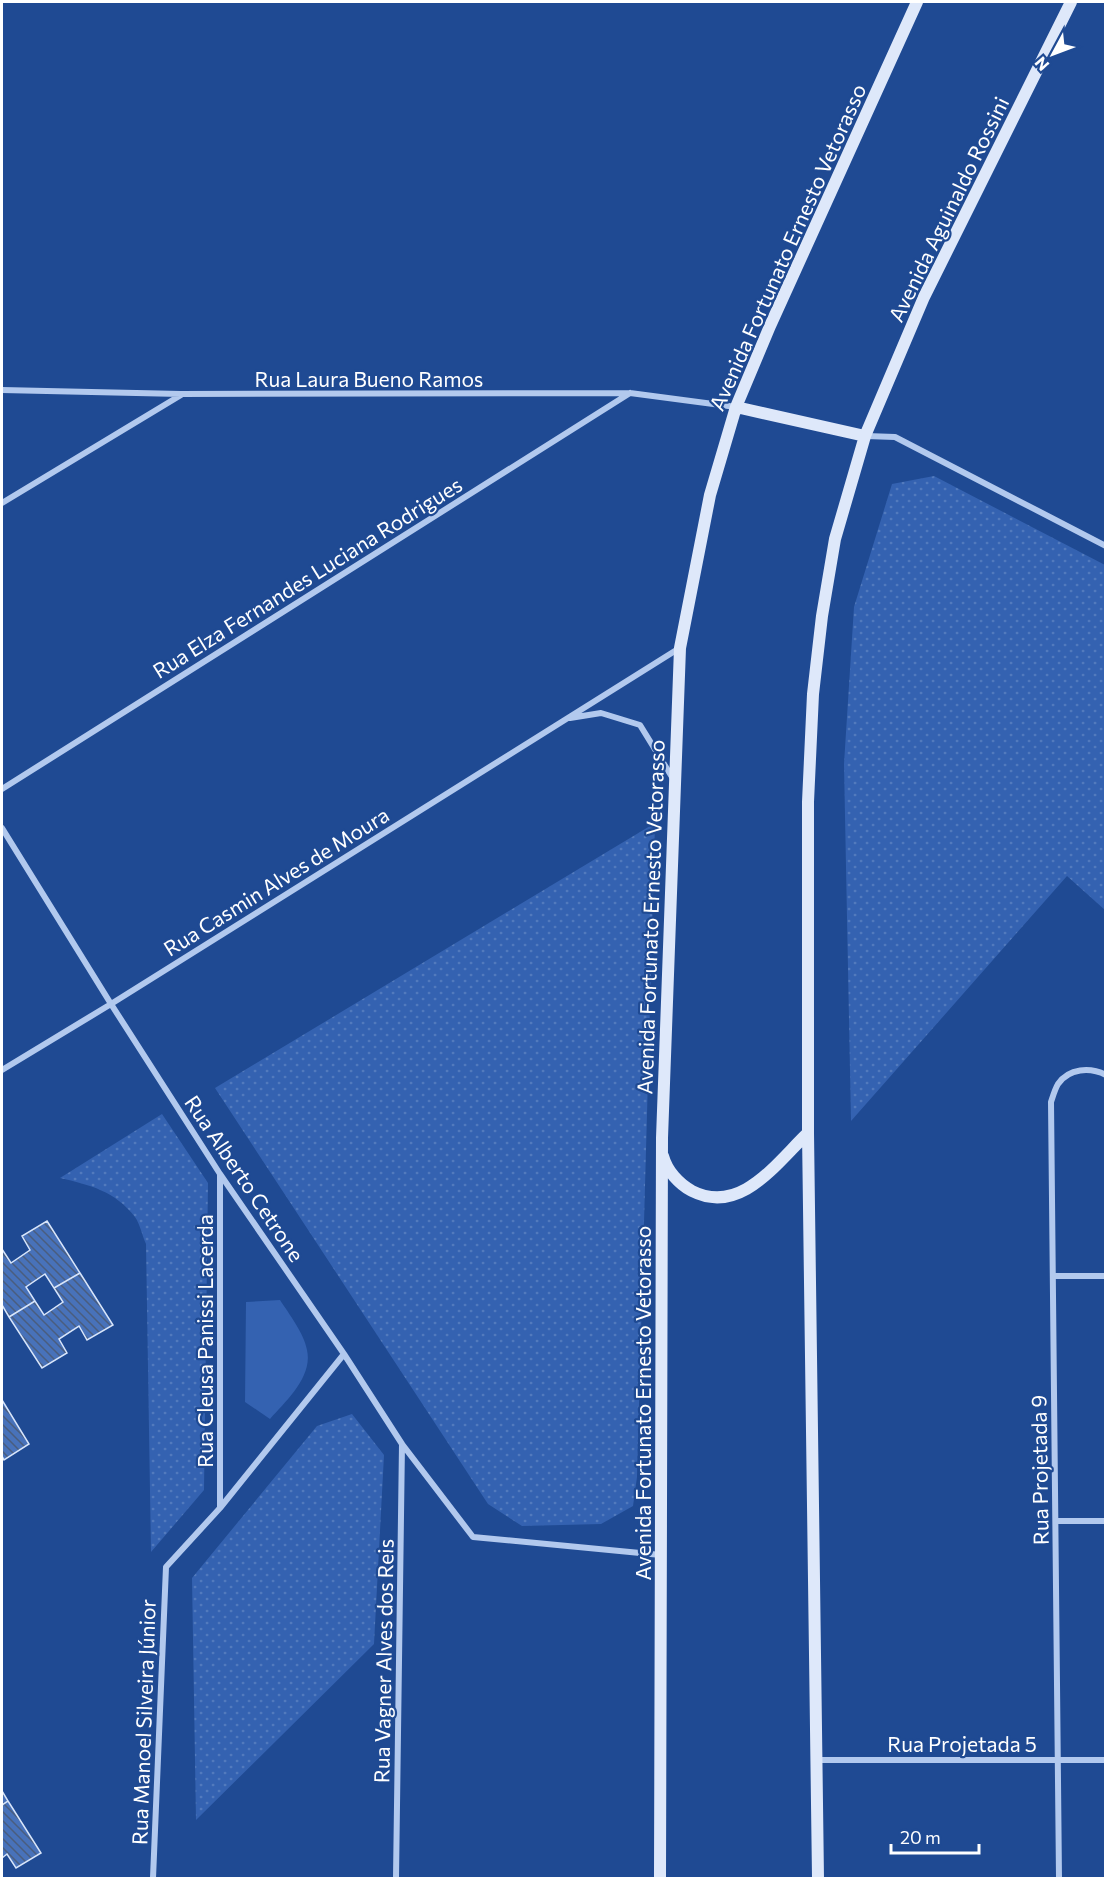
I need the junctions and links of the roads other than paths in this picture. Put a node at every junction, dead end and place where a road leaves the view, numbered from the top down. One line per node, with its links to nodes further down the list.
1 (917, 2): 6 (street, Avenida Fortunato Ernesto Vetorasso)
2 (1071, 2): 7 (street, Avenida Aguinaldo Rossini)
3 (2, 390): 5 (street, Rua Laura Bueno Ramos)
4 (630, 393): 5 (street, Rua Laura Bueno Ramos); 6 (street, Rua Laura Bueno Ramos); 13 (street, Rua Elza Fernandes Luciana Rodrigues)
5 (181, 394): 8 (street)
6 (736, 407): 7 (street); 10 (street, Avenida Fortunato Ernesto Vetorasso)
7 (865, 436): 9 (street); 18 (street)
8 (2, 503)
9 (1106, 546)
10 (680, 648): 11 (street, Rua Casmin Alves de Moura); 12 (street, Avenida Fortunato Ernesto Vetorasso)
11 (566, 719): 12 (street, Rua Casmin Alves de Moura); 15 (street, Rua Casmin Alves de Moura)
12 (675, 781): 19 (street, Avenida Fortunato Ernesto Vetorasso)
13 (2, 789)
14 (2, 828): 15 (street, Rua Alberto Cetrone)
15 (111, 1004): 16 (street, Rua Casmin Alves de Moura); 20 (street, Rua Alberto Cetrone)
16 (2, 1070)
17 (1106, 1075): 21 (street, Rua Projetada 9)
18 (808, 1133): 19 (street); 29 (street)
19 (662, 1149): 28 (street, Avenida Fortunato Ernesto Vetorasso)
20 (220, 1174): 23 (street, Rua Alberto Cetrone); 25 (street, Rua Cleusa Panissi Lacerda)
21 (1053, 1276): 22 (street); 26 (street, Rua Projetada 9)
22 (1106, 1276)
23 (344, 1354): 24 (street, Rua Alberto Cetrone); 25 (street)
24 (402, 1444): 28 (street, Rua Alberto Cetrone); 33 (street, Rua Vagner Alves dos Reis)
25 (220, 1508): 32 (street, Rua Manoel Silveira Júnior)
26 (1056, 1521): 27 (street); 30 (street, Rua Projetada 9)
27 (1106, 1521)
28 (662, 1555): 34 (street, Avenida Fortunato Ernesto Vetorasso)
29 (818, 1760): 30 (street, Rua Projetada 5); 35 (street)
30 (1058, 1760): 31 (street, Rua Projetada 5); 36 (street, Rua Projetada 9)
31 (1106, 1760)
32 (153, 1878)
33 (396, 1878)
34 (660, 1878)
35 (818, 1878)
36 (1059, 1878)

